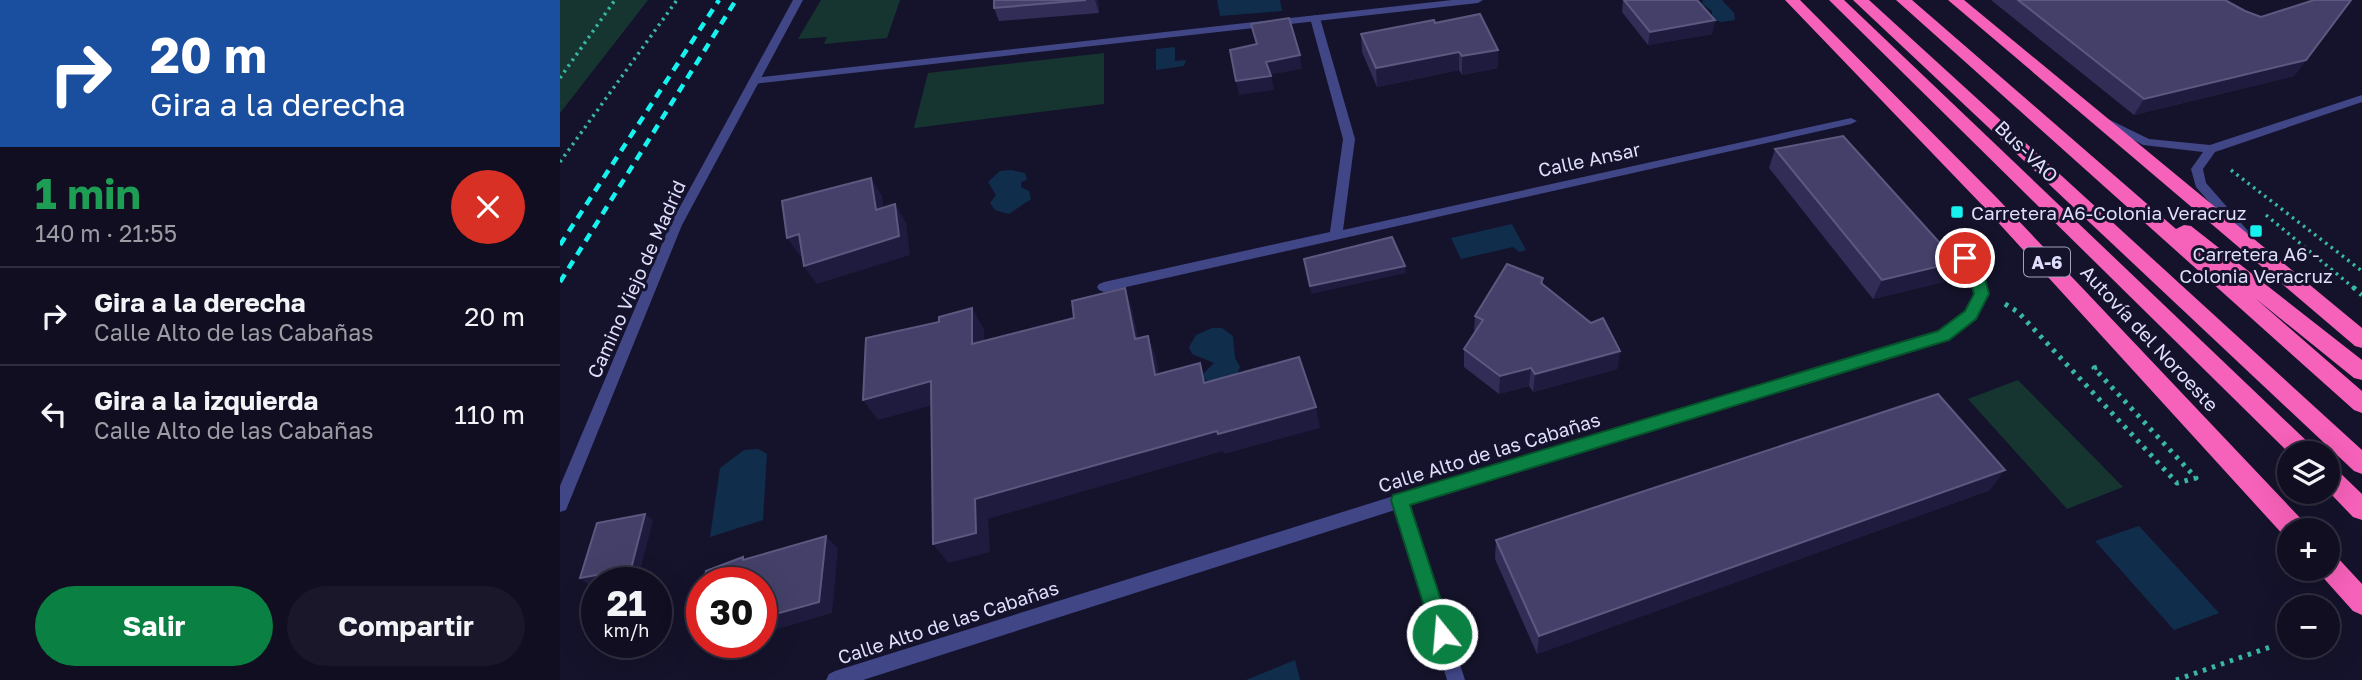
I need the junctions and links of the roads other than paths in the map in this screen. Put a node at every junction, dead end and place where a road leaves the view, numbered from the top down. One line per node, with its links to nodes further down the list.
1 (798, 0): 10 (street, Camino Viejo de Madrid)
2 (1478, 0): 8 (street)
3 (1792, 0): 28 (highway, Autovía del Noroeste / A-6)
4 (1836, 0): 22 (highway, Bus-VAO)
5 (1860, 0): 23 (highway)
6 (1903, 0): 9 (highway)
7 (1955, 0): 12 (highway)
8 (1315, 18): 10 (street); 15 (street)
9 (1985, 72): 20 (highway); 21 (highway)
10 (753, 81): 26 (street, Camino Viejo de Madrid)
11 (2362, 98): 14 (street)
12 (2100, 118): 14 (street); 17 (highway)
13 (1851, 121): 15 (street, Calle Ansar)
14 (2211, 149): 17 (street)
15 (1336, 234): 18 (street, Calle Ansar)
16 (1965, 258): 25 (street, Calle Alto de las Cabañas)
17 (2266, 260): 19 (highway)
18 (1104, 287)
19 (2362, 340)
20 (2362, 372)
21 (2362, 404)
22 (2292, 441)
23 (2362, 464)
24 (2340, 488): 27 (highway)
25 (1400, 500): 31 (street, Calle Alto de las Cabañas); 32 (street)
26 (560, 505)
27 (2362, 510)
28 (2284, 518)
29 (2340, 578): 30 (highway)
30 (2362, 603)
31 (835, 680)
32 (1456, 680)

